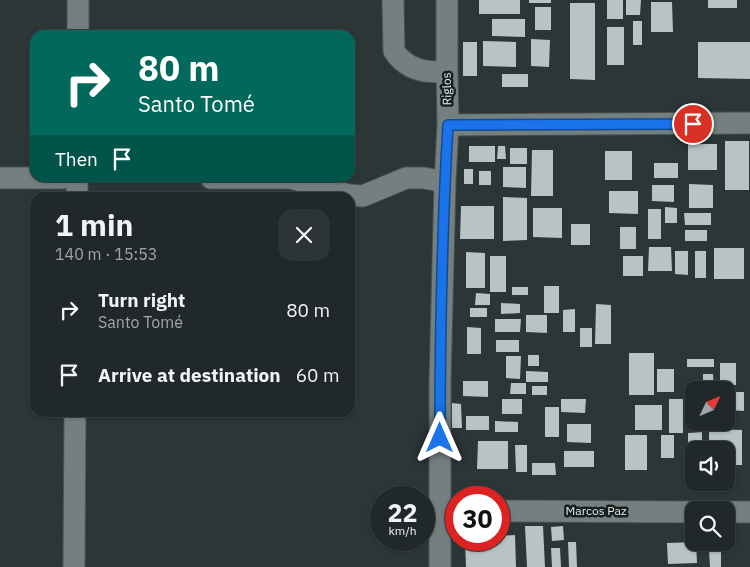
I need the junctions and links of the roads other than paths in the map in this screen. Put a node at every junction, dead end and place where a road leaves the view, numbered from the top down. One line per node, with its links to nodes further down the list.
1 (78, 0): 4 (street)
2 (393, 0): 5 (street)
3 (447, 0): 5 (street, Riglos)
4 (78, 30)
5 (446, 72): 7 (street, Riglos)
6 (750, 123): 7 (street)
7 (448, 125): 11 (street, Riglos)
8 (0, 178): 9 (street)
9 (30, 178)
10 (304, 182): 12 (street)
11 (445, 182): 13 (street); 15 (street, Riglos)
12 (338, 192)
13 (355, 195)
14 (75, 417): 21 (street)
15 (446, 486)
16 (510, 511): 17 (street, Marcos Paz)
17 (685, 512)
18 (735, 512): 19 (street)
19 (750, 512)
20 (445, 532): 22 (street, Riglos)
21 (74, 567)
22 (440, 567)

